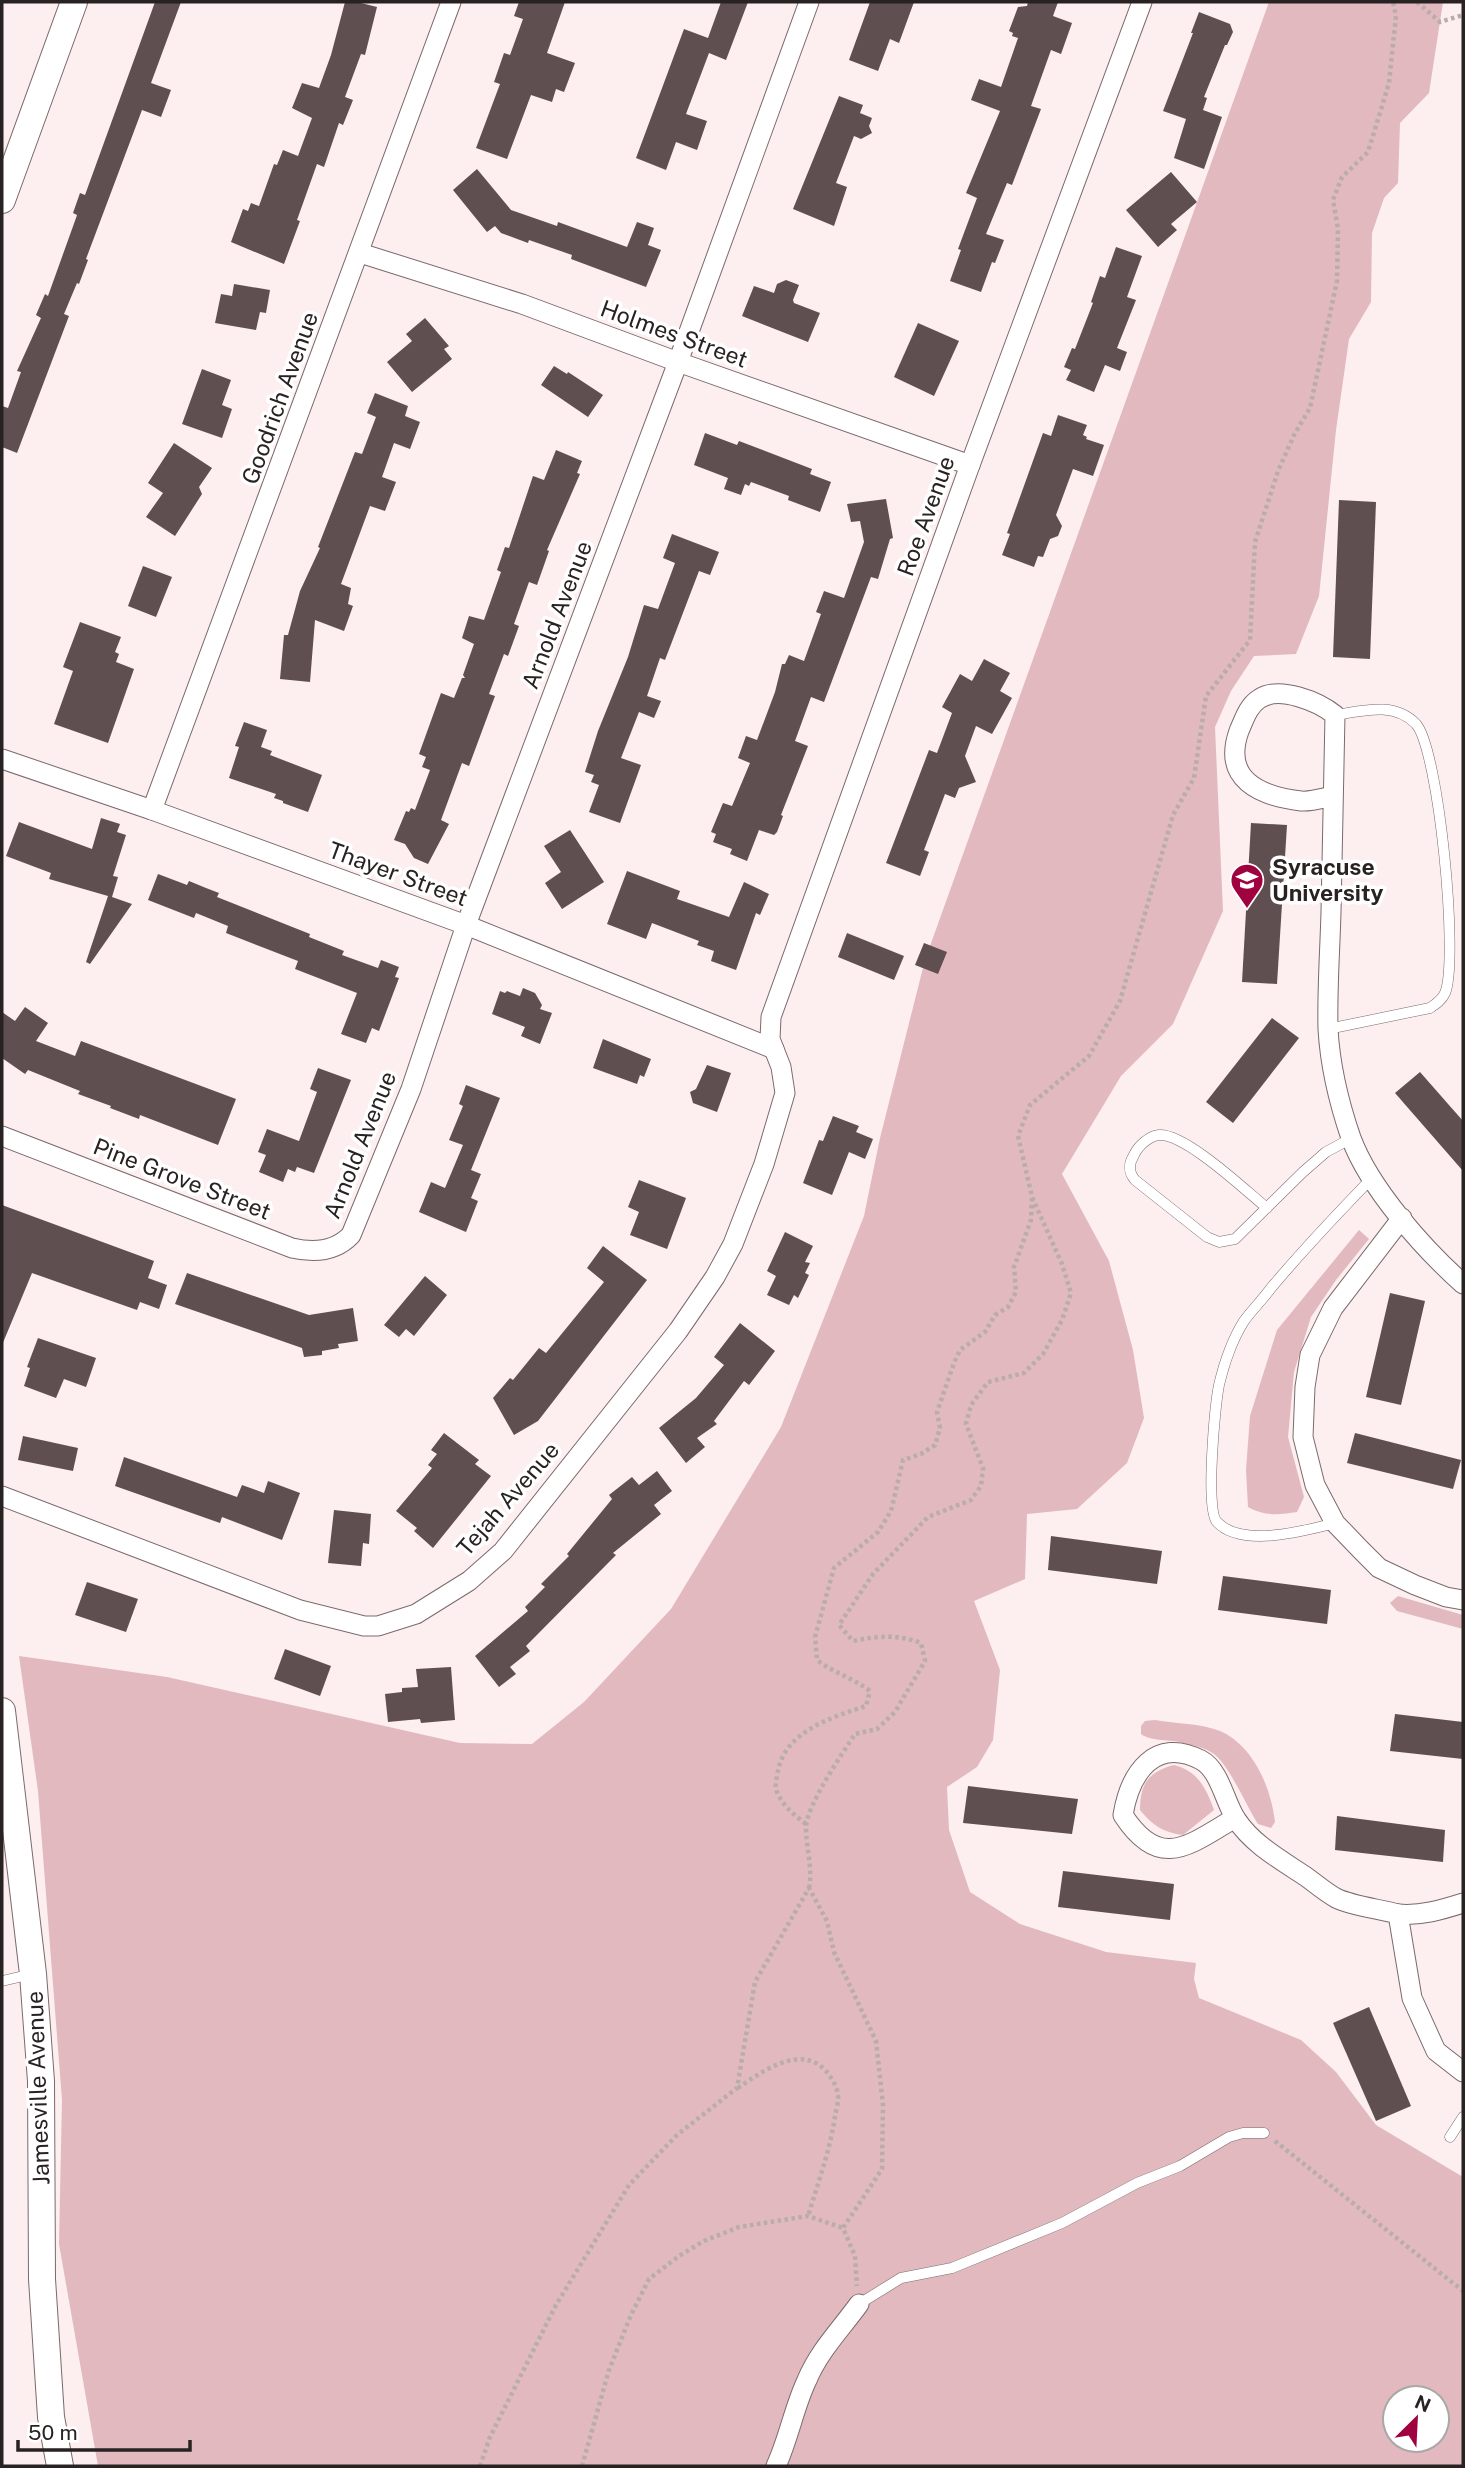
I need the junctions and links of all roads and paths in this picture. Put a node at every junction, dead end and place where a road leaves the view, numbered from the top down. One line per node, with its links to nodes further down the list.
1 (74, 2): 8 (street)
2 (451, 2): 9 (street, Goodrich Avenue)
3 (809, 2): 10 (street, Arnold Avenue)
4 (1142, 2): 11 (street, Roe Avenue)
5 (1393, 2): 22 (path)
6 (1418, 2): 7 (path)
7 (1463, 15)
8 (2, 200)
9 (360, 253): 10 (street, Holmes Street); 15 (street, Goodrich Avenue)
10 (678, 362): 11 (street, Holmes Street); 16 (street, Arnold Avenue)
11 (970, 465): 18 (street, Roe Avenue)
12 (1335, 715): 14 (street); 14 (street); 17 (lane)
13 (2, 759): 15 (street, Thayer Street)
14 (1334, 796): 17 (street)
15 (152, 810): 16 (street, Thayer Street)
16 (466, 925): 18 (street, Thayer Street); 25 (street, Arnold Avenue)
17 (1328, 1029): 20 (street)
18 (774, 1049): 27 (street, Tejah Avenue)
19 (2, 1136): 25 (street, Pine Grove Street)
20 (1352, 1138): 21 (street); 23 (lane)
21 (1372, 1178): 24 (street); 28 (lane)
22 (1032, 1197): 32 (path); 32 (path)
23 (1267, 1208): 23 (lane)
24 (1402, 1218): 26 (street); 28 (street)
25 (345, 1241)
26 (1463, 1284)
27 (2, 1496)
28 (1335, 1523): 29 (street)
29 (1463, 1600)
30 (2, 1711): 36 (street, Jamesville Avenue)
31 (1235, 1818): 31 (street); 35 (street)
32 (806, 1824): 33 (path)
33 (809, 1888): 39 (path); 44 (path)
34 (1463, 1903): 35 (street)
35 (1398, 1914): 38 (street)
36 (33, 1974): 37 (lane); 47 (street, Jamesville Avenue)
37 (2, 1981)
38 (1463, 2072)
39 (737, 2088): 43 (path); 48 (path)
40 (1463, 2117): 42 (lane)
41 (1264, 2133): 45 (path); 46 (lane)
42 (1450, 2137)
43 (808, 2216): 44 (path); 49 (path)
44 (843, 2228): 46 (path)
45 (1463, 2291)
46 (859, 2304): 50 (street)
47 (60, 2466)
48 (480, 2466)
49 (582, 2466)
50 (776, 2466)

